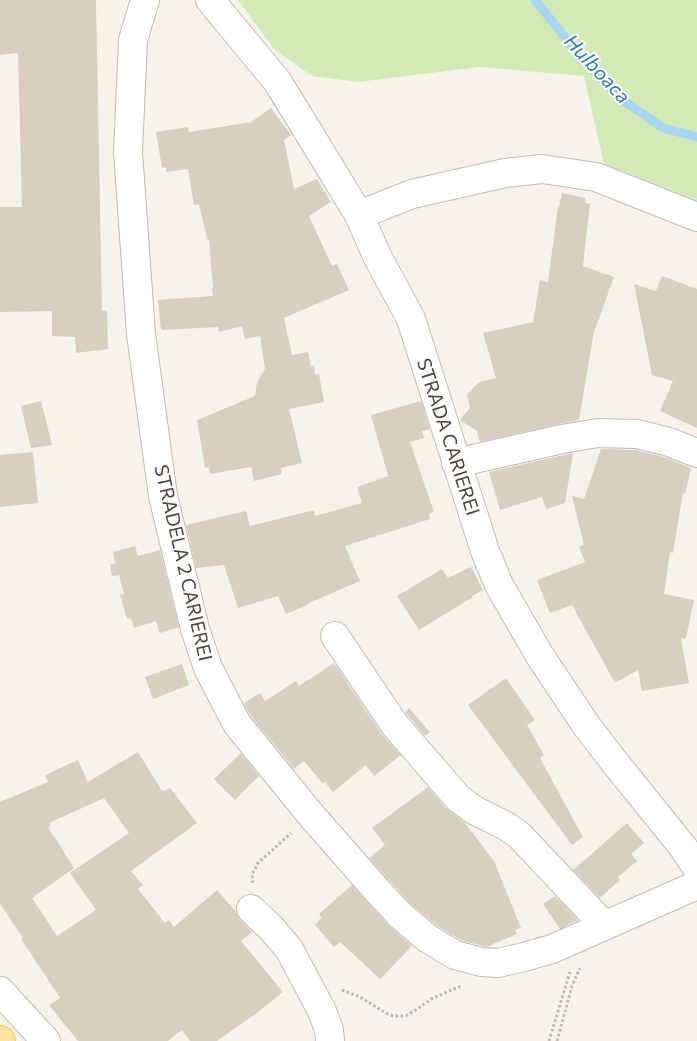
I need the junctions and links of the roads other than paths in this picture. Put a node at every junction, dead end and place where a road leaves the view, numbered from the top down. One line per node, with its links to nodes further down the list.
1 (145, 0): 11 (street, STRADELA 2 CARIEREI)
2 (210, 0): 3 (street, STRADA CARIEREI)
3 (359, 215): 4 (street); 6 (street, STRADA CARIEREI)
4 (697, 217)
5 (697, 453): 6 (street)
6 (456, 463): 8 (street, STRADA CARIEREI)
7 (335, 636): 11 (street)
8 (692, 851)
9 (697, 884): 11 (street, STRADELA 2 CARIEREI)
10 (255, 912): 14 (street)
11 (589, 941)
12 (0, 991): 13 (street)
13 (46, 1041)
14 (330, 1041)

